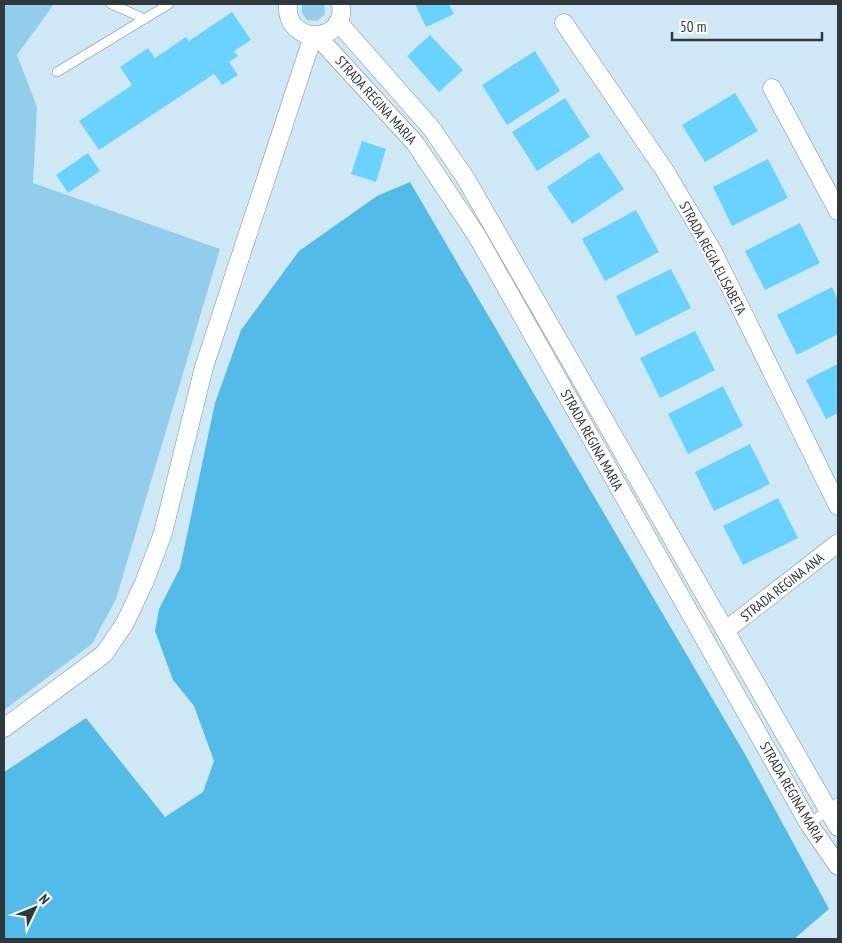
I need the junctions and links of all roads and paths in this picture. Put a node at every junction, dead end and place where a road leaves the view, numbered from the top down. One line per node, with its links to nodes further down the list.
1 (110, 4): 5 (lane)
2 (169, 4): 5 (lane)
3 (286, 4): 8 (street, STRADA REGINA MARIA)
4 (341, 4): 6 (street)
5 (144, 19): 9 (lane)
6 (338, 22): 8 (street); 14 (street, STRADA REGINA MARIA)
7 (564, 23): 12 (street, STRADA REGIA ELISABETA)
8 (315, 36): 15 (street); 17 (street, STRADA REGINA MARIA)
9 (57, 72)
10 (772, 88): 11 (street)
11 (838, 211)
12 (838, 506)
13 (838, 543): 14 (street, STRADA REGINA ANA)
14 (726, 630): 16 (street, STRADA REGINA MARIA)
15 (4, 728)
16 (833, 807): 17 (lane); 18 (street, STRADA REGINA MARIA)
17 (809, 824): 19 (street, STRADA REGINA MARIA)
18 (838, 827)
19 (838, 866)

